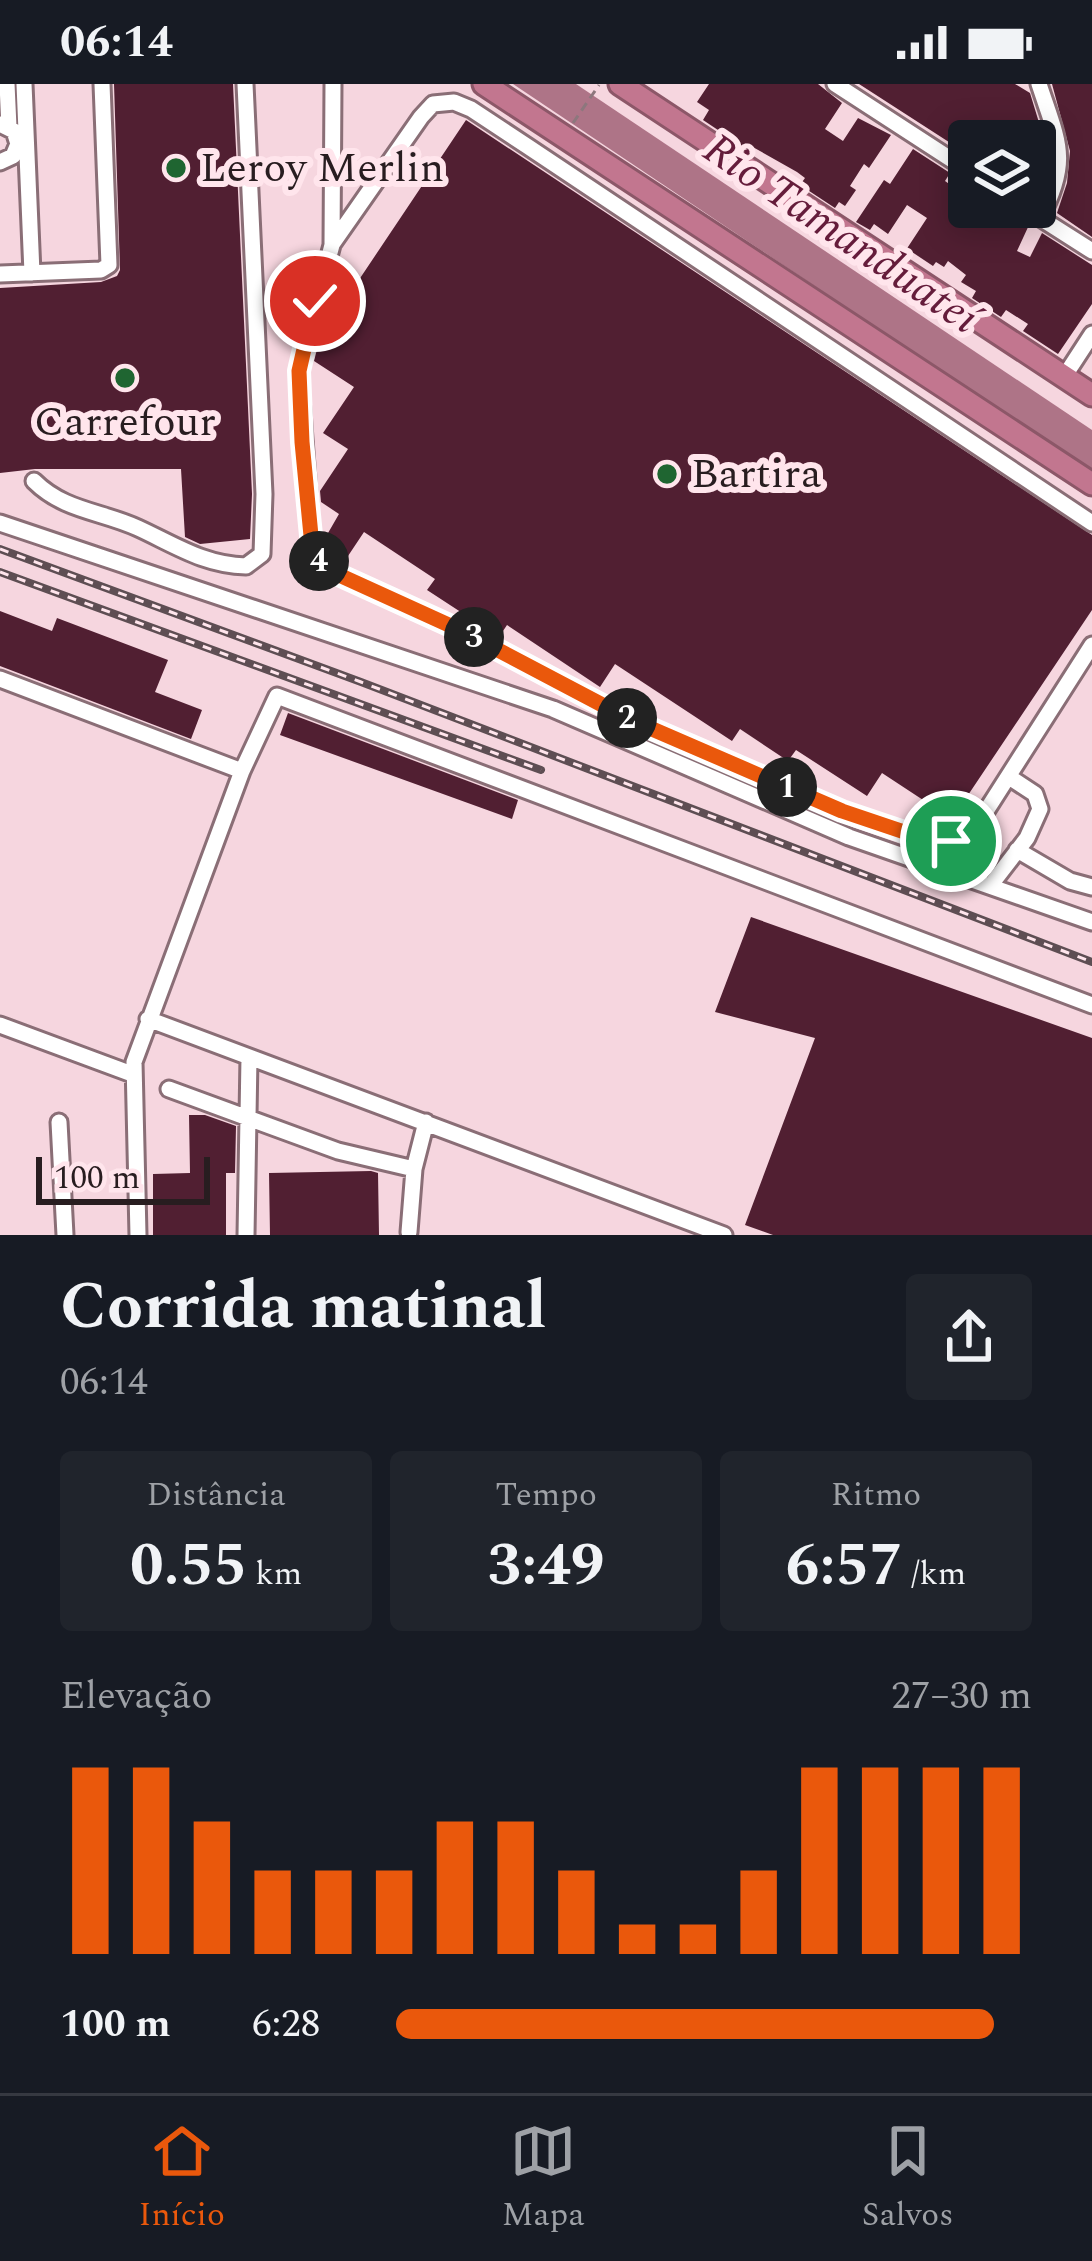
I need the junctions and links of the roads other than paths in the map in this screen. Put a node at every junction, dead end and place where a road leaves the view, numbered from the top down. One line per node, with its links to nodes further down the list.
1 (7, 84): 11 (street)
2 (24, 84): 12 (street)
3 (101, 84): 20 (street)
4 (245, 84): 25 (street)
5 (333, 84): 18 (street)
6 (484, 84): 26 (highway)
7 (620, 84): 23 (highway)
8 (835, 84): 14 (street)
9 (1037, 86): 10 (street)
10 (1048, 120)
11 (4, 125): 12 (street)
12 (22, 143): 15 (street); 20 (street)
13 (1056, 146): 16 (street)
14 (948, 158)
15 (0, 162)
16 (1056, 184)
17 (1056, 228): 19 (street)
18 (332, 245): 27 (street); 32 (street)
19 (1092, 250)
20 (32, 273): 21 (street)
21 (0, 274)
22 (1092, 334): 23 (street)
23 (1064, 376): 24 (highway)
24 (1092, 395)
25 (34, 481)
26 (1092, 484)
27 (1092, 523)
28 (0, 524): 34 (street)
29 (1092, 645): 32 (street)
30 (0, 680): 31 (street)
31 (242, 771): 37 (street); 38 (street)
32 (1009, 777): 33 (street)
33 (1017, 850): 34 (street); 35 (street)
34 (989, 886): 36 (street)
35 (1092, 887)
36 (1092, 922)
37 (1092, 1005)
38 (148, 1019): 40 (street); 41 (street)
39 (0, 1025): 41 (street)
40 (249, 1057): 43 (street); 45 (street)
41 (132, 1074): 49 (street)
42 (169, 1089): 43 (street)
43 (250, 1118): 46 (street); 50 (street)
44 (59, 1123): 48 (street)
45 (426, 1123): 46 (street); 51 (street)
46 (414, 1169): 47 (street)
47 (410, 1232)
48 (65, 1235)
49 (138, 1235)
50 (245, 1235)
51 (724, 1235)

